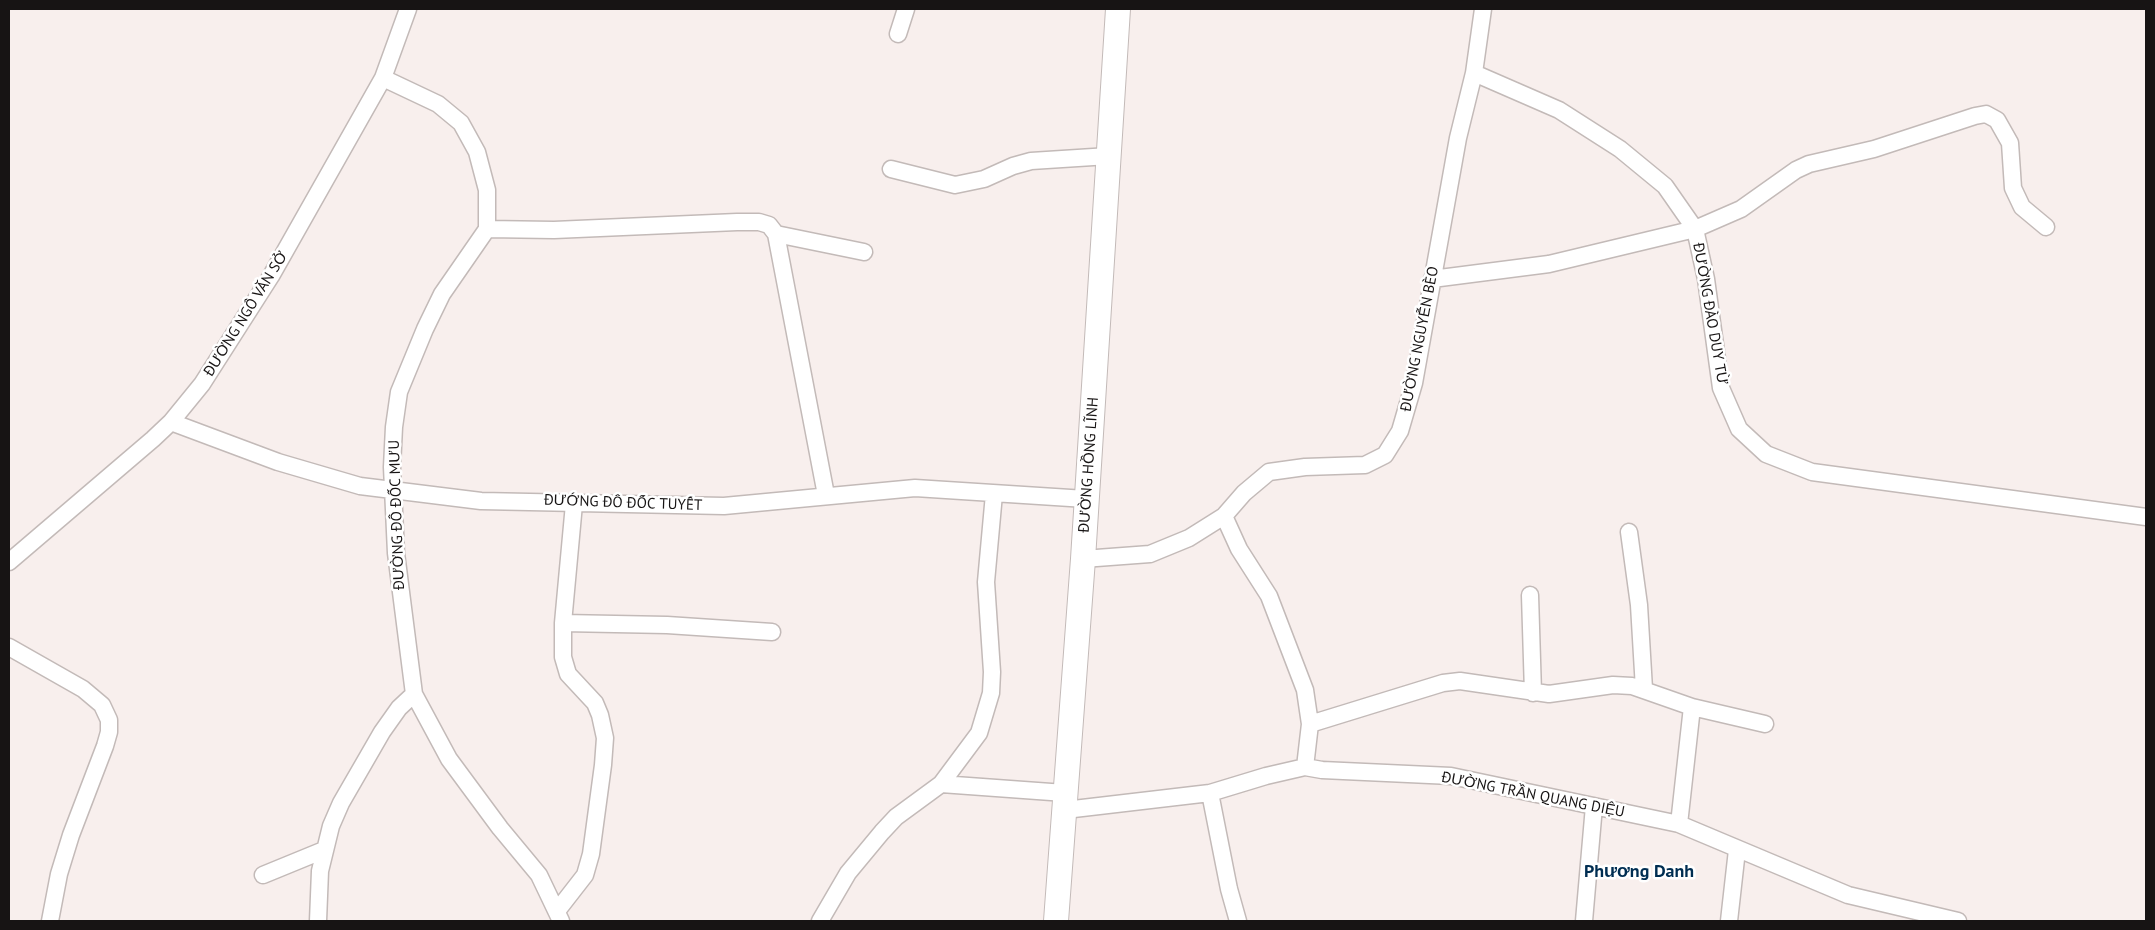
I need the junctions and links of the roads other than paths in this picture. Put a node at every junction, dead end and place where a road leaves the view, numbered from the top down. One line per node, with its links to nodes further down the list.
1 (408, 9): 7 (street, ĐƯỜNG NGÔ VĂN SỞ)
2 (906, 9): 5 (street)
3 (1118, 9): 8 (street, ĐƯỜNG HỒNG LĨNH)
4 (1483, 9): 6 (street, ĐƯỜNG NGUYỄN BÈO)
5 (898, 34)
6 (1474, 73): 12 (street, ĐƯỜNG ĐÀO DUY TỪ); 15 (street, ĐƯỜNG NGUYỄN BÈO)
7 (383, 78): 11 (street, ĐƯỜNG ĐÔ ĐỐC MƯU); 16 (street, ĐƯỜNG NGÔ VĂN SỞ)
8 (1109, 156): 9 (street); 20 (street, ĐƯỜNG HỒNG LĨNH)
9 (891, 169)
10 (2046, 227): 12 (street)
11 (487, 229): 13 (street); 17 (street, ĐƯỜNG ĐÔ ĐỐC MƯU)
12 (1695, 229): 15 (street); 23 (street, ĐƯỜNG ĐÀO DUY TỪ)
13 (776, 234): 14 (street); 19 (street)
14 (864, 252)
15 (1432, 279): 22 (street, ĐƯỜNG NGUYỄN BÈO)
16 (171, 422): 17 (street, ĐƯỚNG ĐÔ ĐỐC TUYẾT); 26 (street, ĐƯỜNG NGÔ VĂN SỞ)
17 (394, 492): 21 (street, ĐƯỚNG ĐÔ ĐỐC TUYẾT); 33 (street, ĐƯỜNG ĐÔ ĐỐC MƯU)
18 (994, 494): 19 (street, ĐƯỚNG ĐÔ ĐỐC TUYẾT); 20 (street, ĐƯỚNG ĐÔ ĐỐC TUYẾT); 38 (street)
19 (826, 495): 21 (street, ĐƯỚNG ĐÔ ĐỐC TUYẾT)
20 (1086, 499): 25 (street, ĐƯỜNG HỒNG LĨNH)
21 (574, 504): 28 (street)
22 (1224, 516): 25 (street, ĐƯỜNG NGUYỄN BÈO); 35 (street)
23 (2146, 517)
24 (1629, 532): 31 (street)
25 (1083, 559): 40 (street, ĐƯỜNG HỒNG LĨNH)
26 (9, 562)
27 (1530, 595): 32 (street)
28 (563, 623): 29 (street); 46 (street)
29 (772, 632)
30 (9, 647): 47 (street)
31 (1644, 689): 32 (street); 34 (street)
32 (1533, 693): 35 (street)
33 (414, 694): 43 (street); 46 (street, ĐƯỜNG ĐÔ ĐỐC MƯU)
34 (1692, 708): 36 (street); 42 (street)
35 (1310, 724): 37 (street)
36 (1765, 724)
37 (1305, 767): 39 (street, ĐƯỜNG TRẦN QUANG DIỆU); 41 (street, ĐƯỜNG TRẦN QUANG DIỆU)
38 (941, 784): 40 (street, ĐƯỜNG TRẦN QUANG DIỆU); 49 (street)
39 (1210, 793): 40 (street, ĐƯỜNG TRẦN QUANG DIỆU); 51 (street)
40 (1065, 801): 50 (street, ĐƯỜNG HỒNG LĨNH)
41 (1594, 806): 42 (street, ĐƯỜNG TRẦN QUANG DIỆU); 52 (street)
42 (1679, 824): 44 (street, ĐƯỜNG TRẦN QUANG DIỆU)
43 (324, 850): 45 (street); 48 (street)
44 (1737, 850): 53 (street); 54 (street, ĐƯỜNG TRẦN QUANG DIỆU)
45 (263, 874)
46 (559, 916)
47 (50, 921)
48 (318, 921)
49 (820, 921)
50 (1056, 921)
51 (1238, 921)
52 (1584, 921)
53 (1729, 921)
54 (1958, 921)

